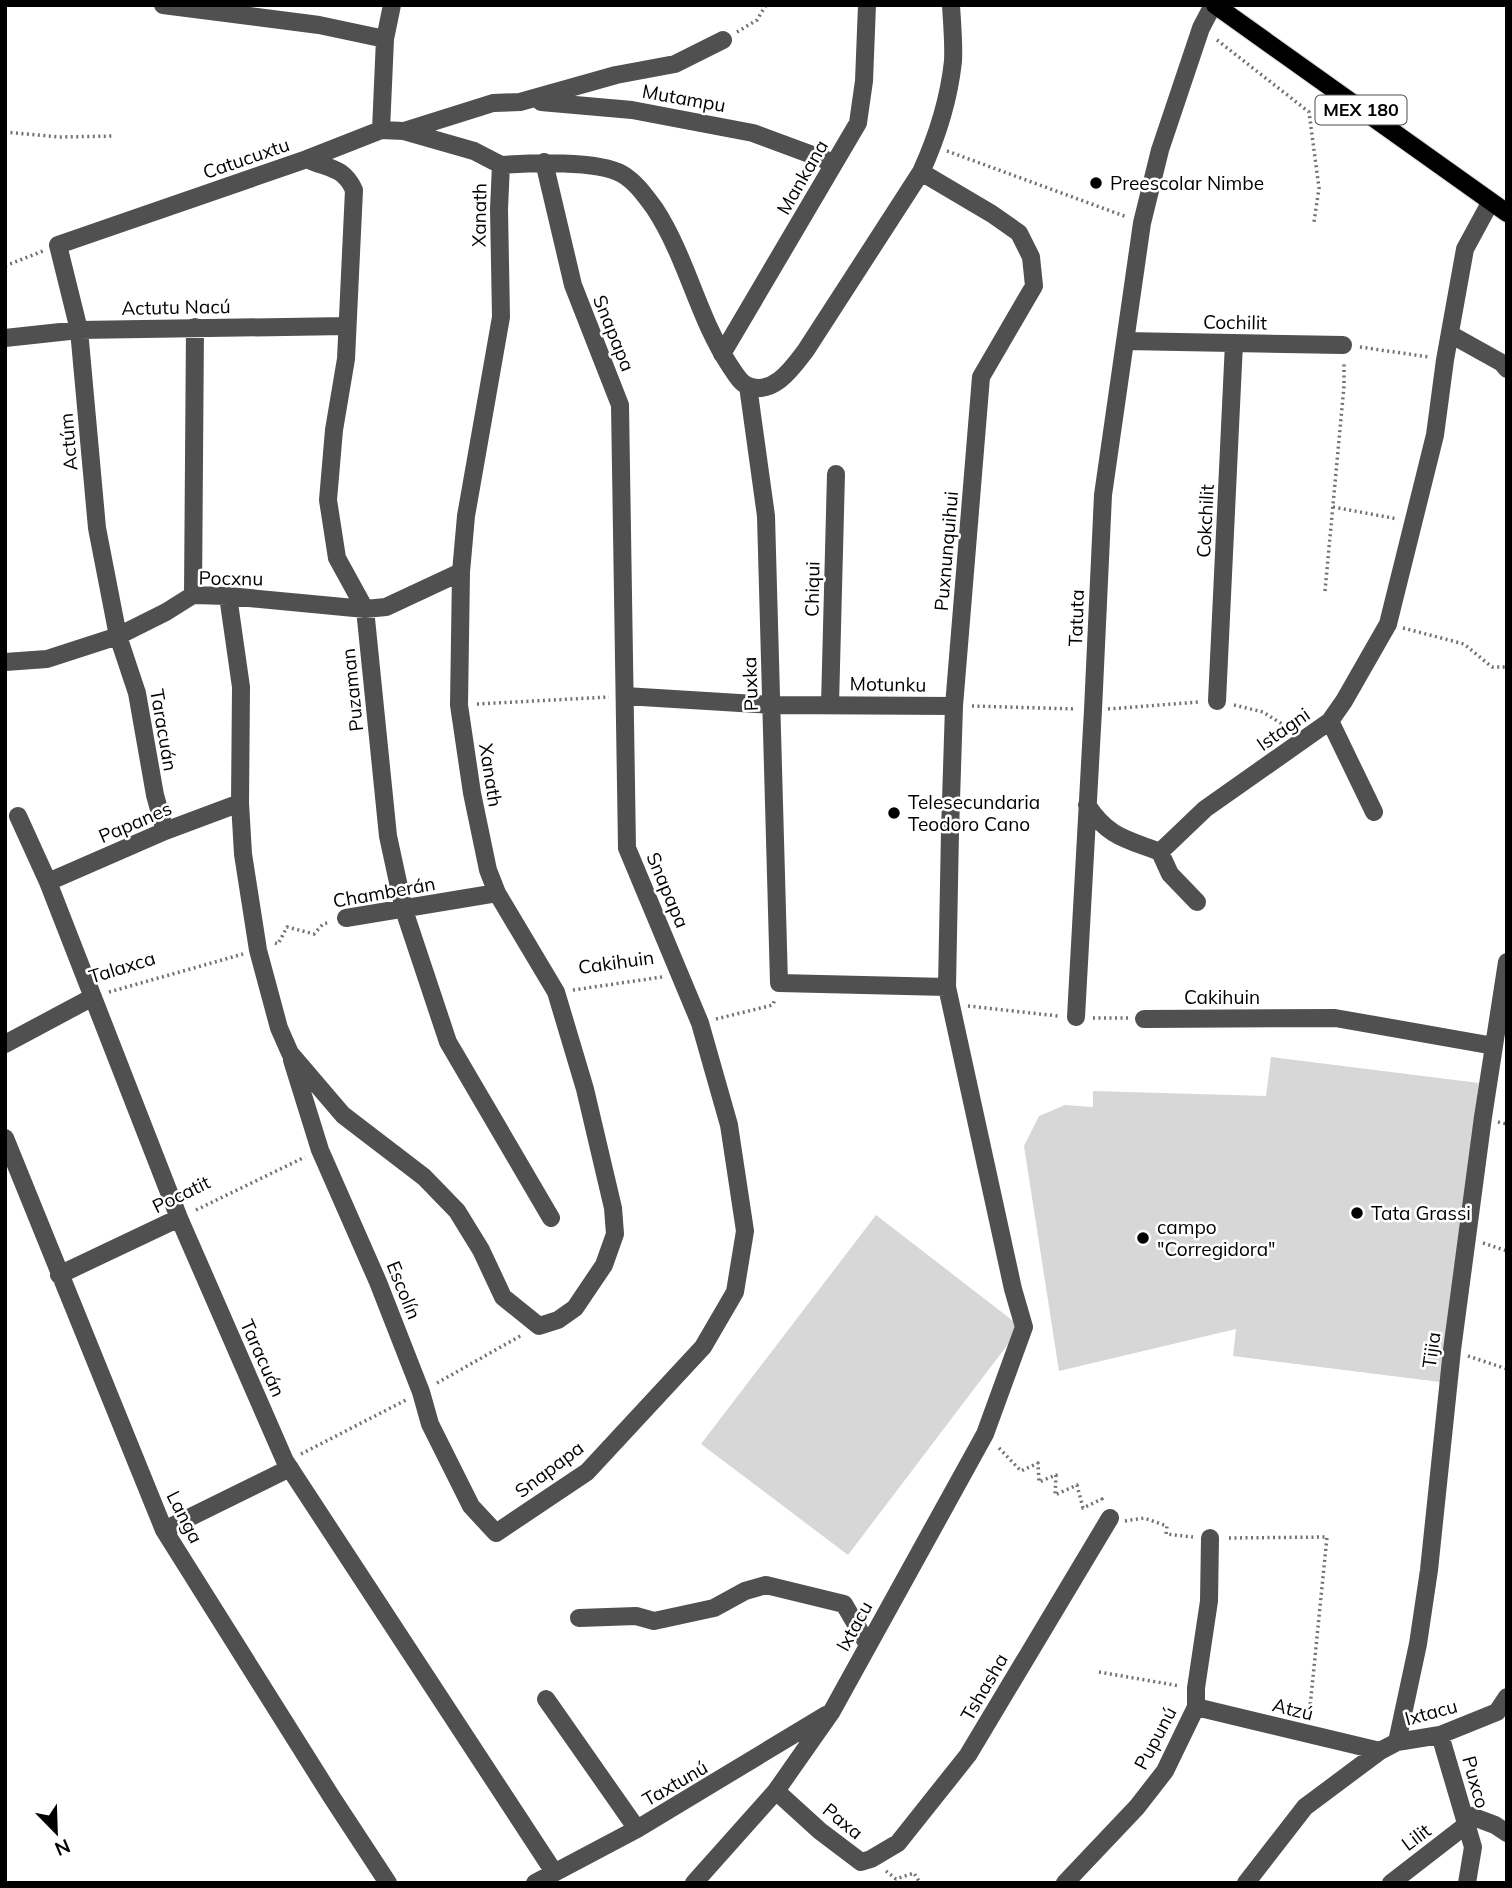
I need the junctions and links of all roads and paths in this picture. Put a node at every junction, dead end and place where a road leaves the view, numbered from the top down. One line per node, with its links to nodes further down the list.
1 (6, 5): 8 (path)
2 (163, 5): 10 (street)
3 (391, 5): 10 (street)
4 (766, 5): 11 (path)
5 (867, 5): 20 (street, Mankana)
6 (951, 5): 17 (street)
7 (1214, 5): 9 (street, Tatuta); 23 (main road, MEX 180)
8 (5, 11)
9 (1201, 28): 25 (path); 26 (street, Tatuta)
10 (385, 39): 13 (street)
11 (723, 40): 12 (street, Mutampu)
12 (520, 102): 14 (street, Mutampu); 20 (street, Mutampu)
13 (381, 130): 14 (street, Catucuxtu); 18 (street, Catucuxtu)
14 (404, 131): 21 (street, Catucuxtu)
15 (5, 132): 16 (path)
16 (114, 136)
17 (933, 146): 22 (street); 26 (path)
18 (307, 159): 27 (street, Catucuxtu); 29 (street, Puzaman)
19 (544, 162): 21 (street, Xanath); 37 (street, Xanath); 53 (street, Snapapa)
20 (834, 163): 37 (street, Mankana)
21 (502, 164): 44 (street, Xanath)
22 (921, 172): 40 (street); 58 (street, Puxnunquihui)
23 (1490, 203): 24 (main road, MEX 180); 32 (street, Istagni)
24 (1507, 214)
25 (1314, 222)
26 (1142, 223): 34 (street, Tatuta)
27 (58, 244): 28 (path); 31 (street, Actúm)
28 (5, 266)
29 (348, 326): 30 (street, Actutu Nacú); 48 (street, Puzaman)
30 (195, 327): 31 (street, Actutu Nacú); 46 (street)
31 (79, 330): 33 (street, Actutu Nacú); 50 (street, Actúm)
32 (1450, 334): 38 (street, Istagni); 39 (street)
33 (5, 338)
34 (1125, 341): 35 (street, Cochilit); 59 (street, Tatuta)
35 (1234, 343): 36 (street, Cochilit); 54 (street, Cokchilit)
36 (1343, 345): 38 (path); 42 (path)
37 (722, 354): 40 (street, Xanath)
38 (1445, 360): 43 (street, Istagni)
39 (1507, 369)
40 (748, 386): 56 (street, Puxka)
41 (836, 474): 57 (street, Chiqui)
42 (1332, 506): 43 (path); 45 (path)
43 (1414, 522): 49 (street, Istagni)
44 (460, 572): 48 (street, Pocxnu); 55 (street, Xanath)
45 (1325, 591)
46 (193, 596): 47 (street, Pocxnu); 50 (street, Pocxnu)
47 (228, 596): 48 (street, Pocxnu); 62 (street, Xanath)
48 (365, 608): 71 (street, Puzaman)
49 (1388, 624): 52 (path); 60 (street, Istagni)
50 (118, 636): 51 (street, Pocxnu); 66 (street, Taracuán)
51 (5, 662)
52 (1507, 667)
53 (625, 696): 55 (path); 56 (street, Motunku); 75 (street, Snapapa)
54 (1217, 701): 59 (path); 61 (path)
55 (459, 705): 69 (street, Xanath)
56 (772, 705): 57 (street, Motunku); 76 (street, Puxka)
57 (831, 705): 58 (street, Motunku)
58 (954, 706): 59 (path); 78 (street, Puxnunquihui)
59 (1093, 710): 63 (street, Tatuta)
60 (1330, 721): 61 (street, Istagni); 64 (street)
61 (1307, 739): 67 (street, Istagni)
62 (240, 803): 66 (street, Papanes); 73 (street, Xanath)
63 (1087, 805): 67 (street); 80 (street, Tatuta)
64 (1374, 812)
65 (18, 816): 68 (street, Taracuán)
66 (166, 831): 68 (street, Papanes)
67 (1160, 852): 70 (street)
68 (48, 882): 79 (street, Taracuán)
69 (497, 893): 71 (street, Chamberán); 77 (street, Xanath)
70 (1197, 902)
71 (404, 910): 72 (street, Chamberán); 89 (street, Puzaman)
72 (346, 918): 73 (path, Chamberán)
73 (257, 942): 79 (path, Talaxca); 85 (street, Xanath)
74 (1507, 962): 84 (street, Tijia)
75 (681, 974): 77 (path, Cakihuin); 82 (street, Snapapa)
76 (779, 983): 78 (street); 82 (path)
77 (556, 992): 85 (street, Xanath)
78 (948, 996): 80 (path); 94 (street, Puxnunquihui)
79 (93, 997): 83 (street, Talaxca); 88 (street, Taracuán)
80 (1076, 1017): 81 (path)
81 (1144, 1019): 84 (street, Cakihuin)
82 (700, 1023): 100 (street, Snapapa)
83 (5, 1044)
84 (1494, 1046): 90 (street, Tijia)
85 (290, 1054): 87 (street, Escolín)
86 (5, 1138): 92 (street, Langa)
87 (320, 1150): 88 (path, Pocatit); 100 (street, Escolín)
88 (179, 1218): 92 (street, Pocatit); 97 (street, Taracuán)
89 (551, 1218)
90 (1468, 1239): 91 (path); 93 (street, Tijia)
91 (1507, 1251)
92 (59, 1275): 99 (street, Langa)
93 (1452, 1350): 95 (path); 111 (street, Tijia)
94 (1010, 1364): 96 (street, Ixtacu)
95 (1507, 1369)
96 (985, 1434): 98 (path); 103 (street, Ixtacu)
97 (289, 1468): 99 (street); 118 (street, Taracuán)
98 (1110, 1518): 101 (path); 117 (street, Tshasha)
99 (164, 1530): 120 (street, Langa)
100 (496, 1533)
101 (1210, 1538): 106 (street, Pupunú); 109 (path)
102 (579, 1618): 103 (street)
103 (867, 1645): 108 (street, Ixtacu)
104 (1099, 1672): 106 (path)
105 (1507, 1697): 110 (street, Ixtacu)
106 (1196, 1698): 109 (street, Atzú); 124 (street, Pupunú)
107 (545, 1699): 115 (street)
108 (832, 1711): 113 (street, Ixtacu); 115 (street, Taxtunú)
109 (1307, 1734): 112 (street, Atzú)
110 (1440, 1735): 111 (street, Ixtacu); 114 (street, Puxco)
111 (1397, 1742): 112 (street, Ixtacu)
112 (1380, 1751): 125 (street, Ixtacu)
113 (776, 1791): 117 (street, Paxa); 122 (street, Ixtacu)
114 (1465, 1819): 116 (street); 119 (street, Lilit); 126 (street, Puxco)
115 (637, 1829): 118 (street, Taxtunú)
116 (1506, 1832)
117 (871, 1859): 123 (path, Paxa)
118 (554, 1872): 121 (street, Taxtunú)
119 (1393, 1882)
120 (388, 1883)
121 (535, 1883)
122 (694, 1883)
123 (920, 1883)
124 (1065, 1883)
125 (1245, 1883)
126 (1467, 1883)

